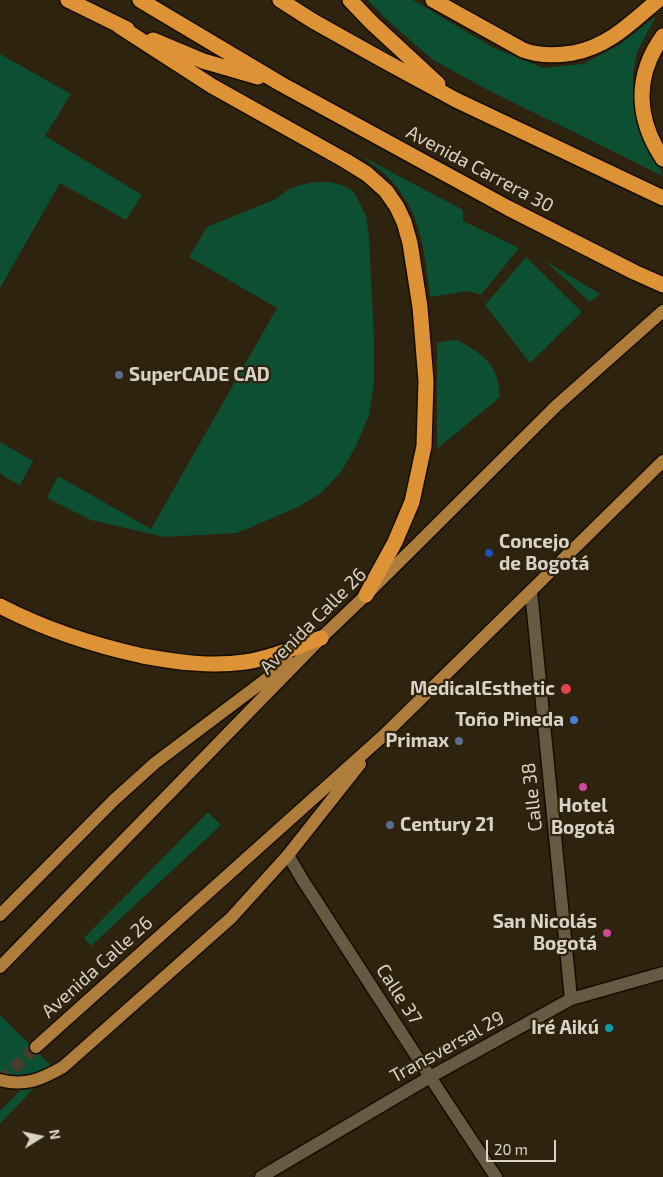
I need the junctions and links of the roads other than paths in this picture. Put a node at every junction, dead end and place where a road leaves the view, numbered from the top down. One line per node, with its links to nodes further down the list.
1 (68, 0): 7 (highway, Avenida Carrera 30)
2 (140, 0): 9 (highway, Avenida Carrera 30)
3 (280, 0): 10 (highway)
4 (350, 0): 10 (highway)
5 (433, 0): 6 (highway)
6 (658, 0)
7 (119, 26): 9 (highway, Avenida Carrera 30); 17 (highway)
8 (663, 36): 11 (highway)
9 (281, 84): 13 (highway, Avenida Carrera 30)
10 (456, 100): 12 (highway)
11 (663, 159)
12 (663, 198)
13 (663, 285)
14 (663, 311): 17 (main road, Avenida Calle 26)
15 (663, 461): 16 (main road, Avenida Calle 26)
16 (531, 591): 20 (main road, Avenida Calle 26); 25 (street, Calle 38)
17 (366, 595): 19 (main road, Avenida Calle 26)
18 (0, 606): 19 (highway)
19 (320, 638): 22 (main road); 23 (main road, Avenida Calle 26)
20 (383, 736): 21 (main road); 26 (main road, Avenida Calle 26)
21 (288, 855): 27 (street, Calle 37); 28 (main road)
22 (0, 915)
23 (0, 967)
24 (663, 973): 25 (street, Transversal 29)
25 (571, 999): 27 (street, Transversal 29)
26 (36, 1047)
27 (430, 1077): 29 (street, Transversal 29); 30 (street, Calle 37)
28 (0, 1080)
29 (261, 1177)
30 (496, 1177)

